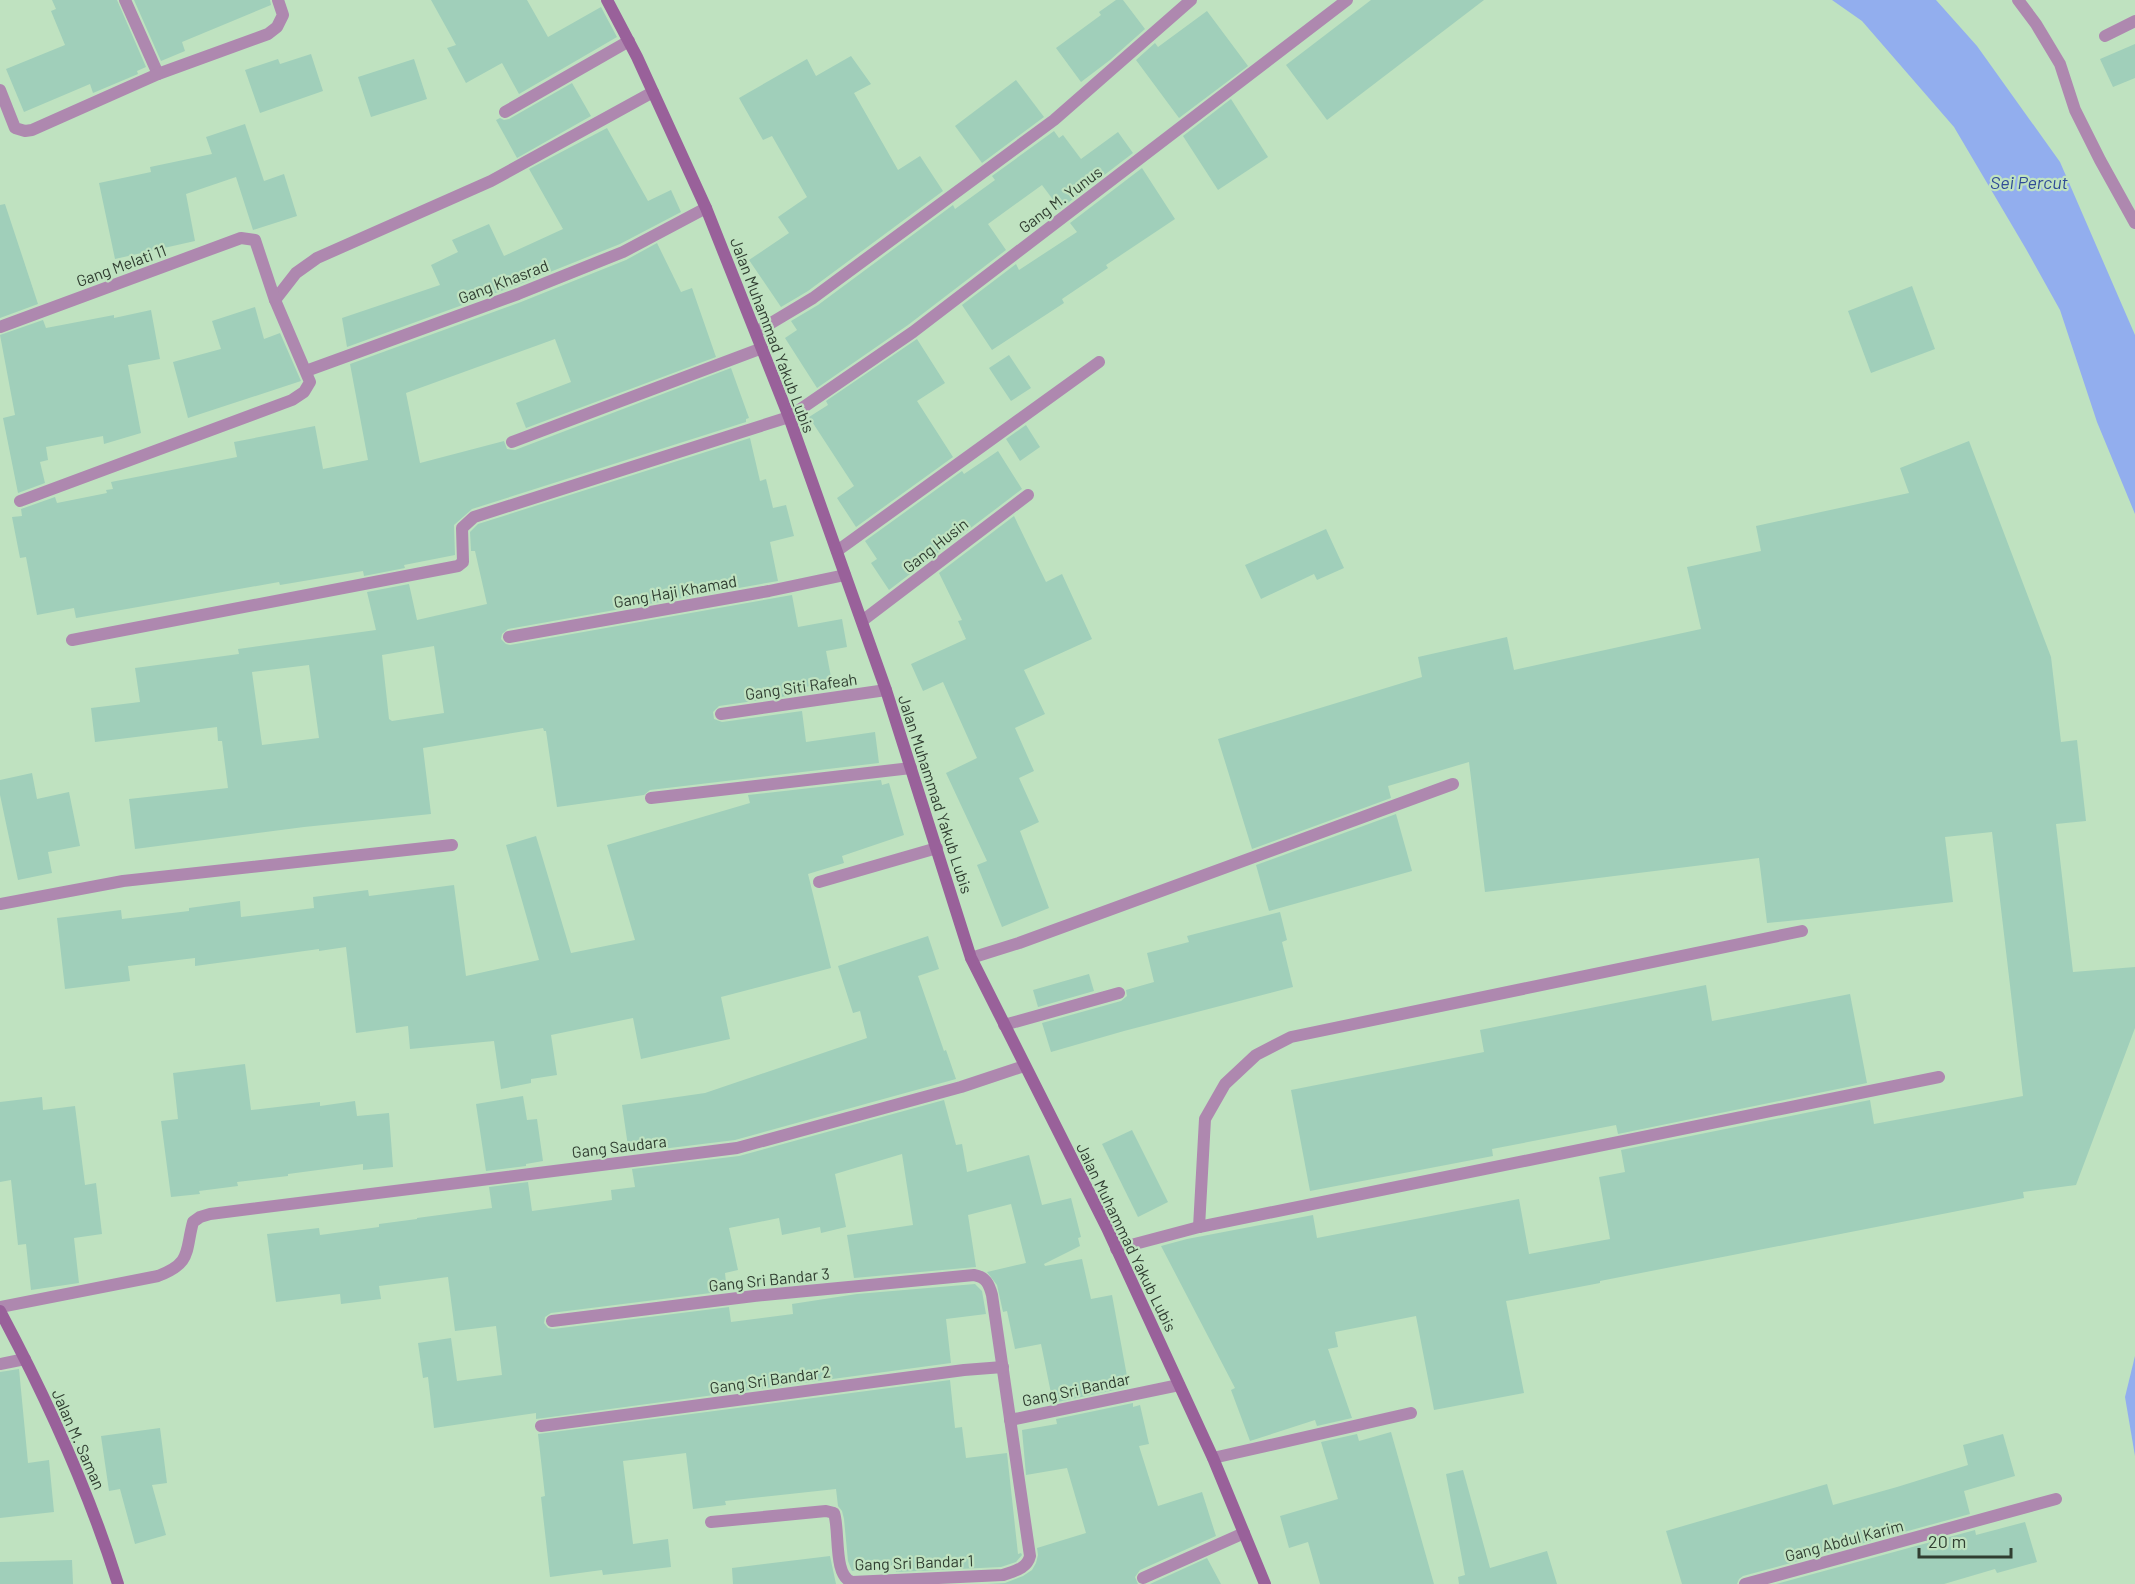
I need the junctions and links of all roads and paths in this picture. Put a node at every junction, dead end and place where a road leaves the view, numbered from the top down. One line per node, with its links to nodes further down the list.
1 (124, 0): 10 (street)
2 (278, 0): 10 (street)
3 (607, 0): 9 (main road, Jalan Muhammad Yakub Lubis)
4 (1191, 0): 18 (street)
5 (1347, 0): 22 (street, Gang M. Yunus)
6 (2018, 0): 15 (street)
7 (2135, 21): 8 (street)
8 (2105, 36)
9 (629, 41): 12 (main road, Jalan Muhammad Yakub Lubis); 13 (street)
10 (158, 74): 11 (street)
11 (0, 90)
12 (653, 92): 14 (main road, Jalan Muhammad Yakub Lubis); 16 (street)
13 (505, 112)
14 (705, 208): 18 (main road, Jalan Muhammad Yakub Lubis); 21 (street, Gang Khasrad)
15 (2135, 223)
16 (275, 300): 17 (street, Gang Melati 11); 21 (street)
17 (0, 327)
18 (756, 332): 19 (main road, Jalan Muhammad Yakub Lubis)
19 (762, 348): 22 (main road, Jalan Muhammad Yakub Lubis); 23 (street)
20 (1099, 362): 26 (street)
21 (306, 371): 25 (street)
22 (789, 417): 26 (main road, Jalan Muhammad Yakub Lubis); 30 (street, Gang M. Yunus)
23 (512, 442)
24 (1028, 495): 28 (street, Gang Husin)
25 (20, 501)
26 (837, 551): 27 (main road, Jalan Muhammad Yakub Lubis)
27 (845, 575): 28 (main road, Jalan Muhammad Yakub Lubis); 29 (street, Gang Haji Khamad)
28 (862, 621): 31 (main road, Jalan Muhammad Yakub Lubis)
29 (509, 637)
30 (72, 640)
31 (886, 690): 32 (street, Gang Siti Rafeah); 33 (main road, Jalan Muhammad Yakub Lubis)
32 (721, 714)
33 (911, 768): 35 (street); 37 (main road, Jalan Muhammad Yakub Lubis)
34 (1453, 784): 41 (street)
35 (651, 798)
36 (452, 845): 39 (street)
37 (937, 848): 38 (street); 41 (main road, Jalan Muhammad Yakub Lubis)
38 (819, 882)
39 (0, 904)
40 (1802, 931): 46 (street)
41 (971, 958): 43 (main road, Jalan Muhammad Yakub Lubis)
42 (1119, 993): 43 (street)
43 (1004, 1025): 44 (main road, Jalan Muhammad Yakub Lubis)
44 (1024, 1066): 47 (main road, Jalan Muhammad Yakub Lubis); 49 (street, Gang Saudara)
45 (1939, 1077): 46 (street)
46 (1199, 1227): 47 (street)
47 (1116, 1249): 54 (main road, Jalan Muhammad Yakub Lubis)
48 (988, 1282): 50 (street, Gang Sri Bandar 3); 53 (street, Gang Sri Bandar)
49 (0, 1309): 51 (main road, Jalan M. Saman)
50 (552, 1321)
51 (26, 1359): 52 (street); 63 (main road, Jalan M. Saman)
52 (0, 1364)
53 (1003, 1367): 56 (street, Gang Sri Bandar); 57 (street, Gang Sri Bandar 2)
54 (1179, 1385): 56 (street, Gang Sri Bandar); 58 (main road, Jalan Muhammad Yakub Lubis)
55 (1411, 1413): 58 (street)
56 (1010, 1420): 60 (street, Gang Sri Bandar 1)
57 (542, 1426)
58 (1214, 1458): 61 (main road, Jalan Muhammad Yakub Lubis)
59 (2056, 1499): 65 (street, Gang Abdul Karim)
60 (711, 1522)
61 (1244, 1533): 62 (street); 64 (main road, Jalan Muhammad Yakub Lubis)
62 (1143, 1578)
63 (118, 1584)
64 (1265, 1584)
65 (1745, 1584)

